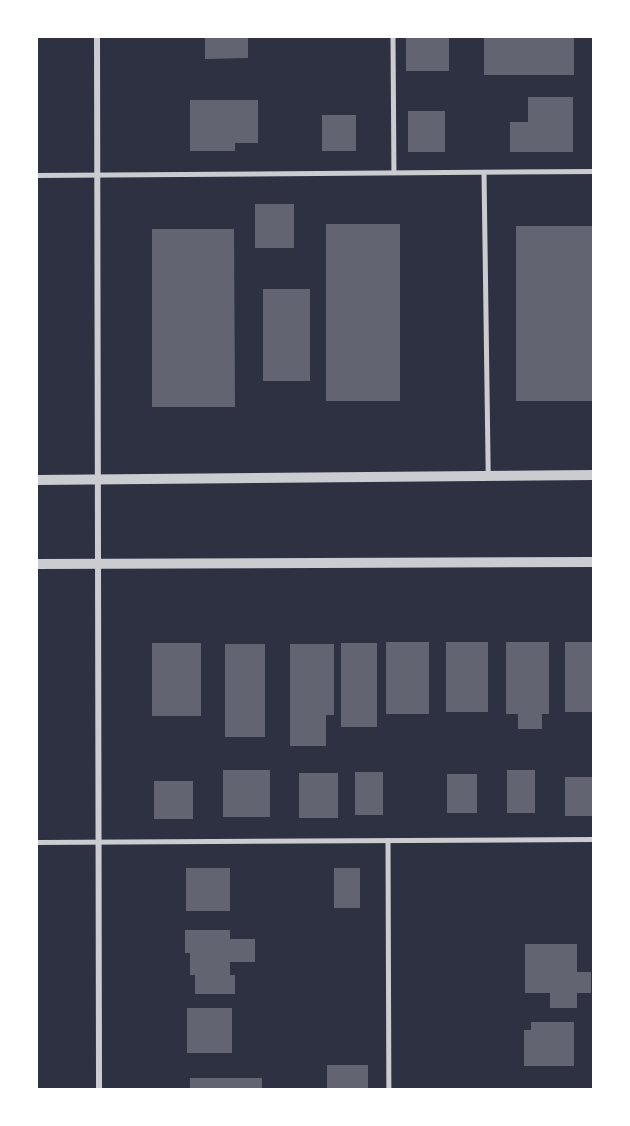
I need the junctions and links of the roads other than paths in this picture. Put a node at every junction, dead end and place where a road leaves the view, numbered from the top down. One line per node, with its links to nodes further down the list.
1 (97, 36): 6 (street)
2 (393, 36): 4 (lane)
3 (594, 171): 5 (lane)
4 (394, 172): 5 (lane); 6 (lane)
5 (484, 172): 9 (lane)
6 (97, 174): 7 (lane); 10 (street)
7 (36, 175)
8 (594, 475): 9 (street)
9 (488, 476): 10 (street)
10 (98, 479): 11 (street); 14 (street)
11 (36, 480)
12 (594, 562): 14 (street)
13 (36, 564): 14 (street)
14 (98, 564): 17 (street)
15 (594, 838): 16 (lane)
16 (388, 840): 17 (lane); 20 (lane)
17 (99, 841): 18 (lane); 19 (street)
18 (36, 842)
19 (99, 1090)
20 (389, 1090)

